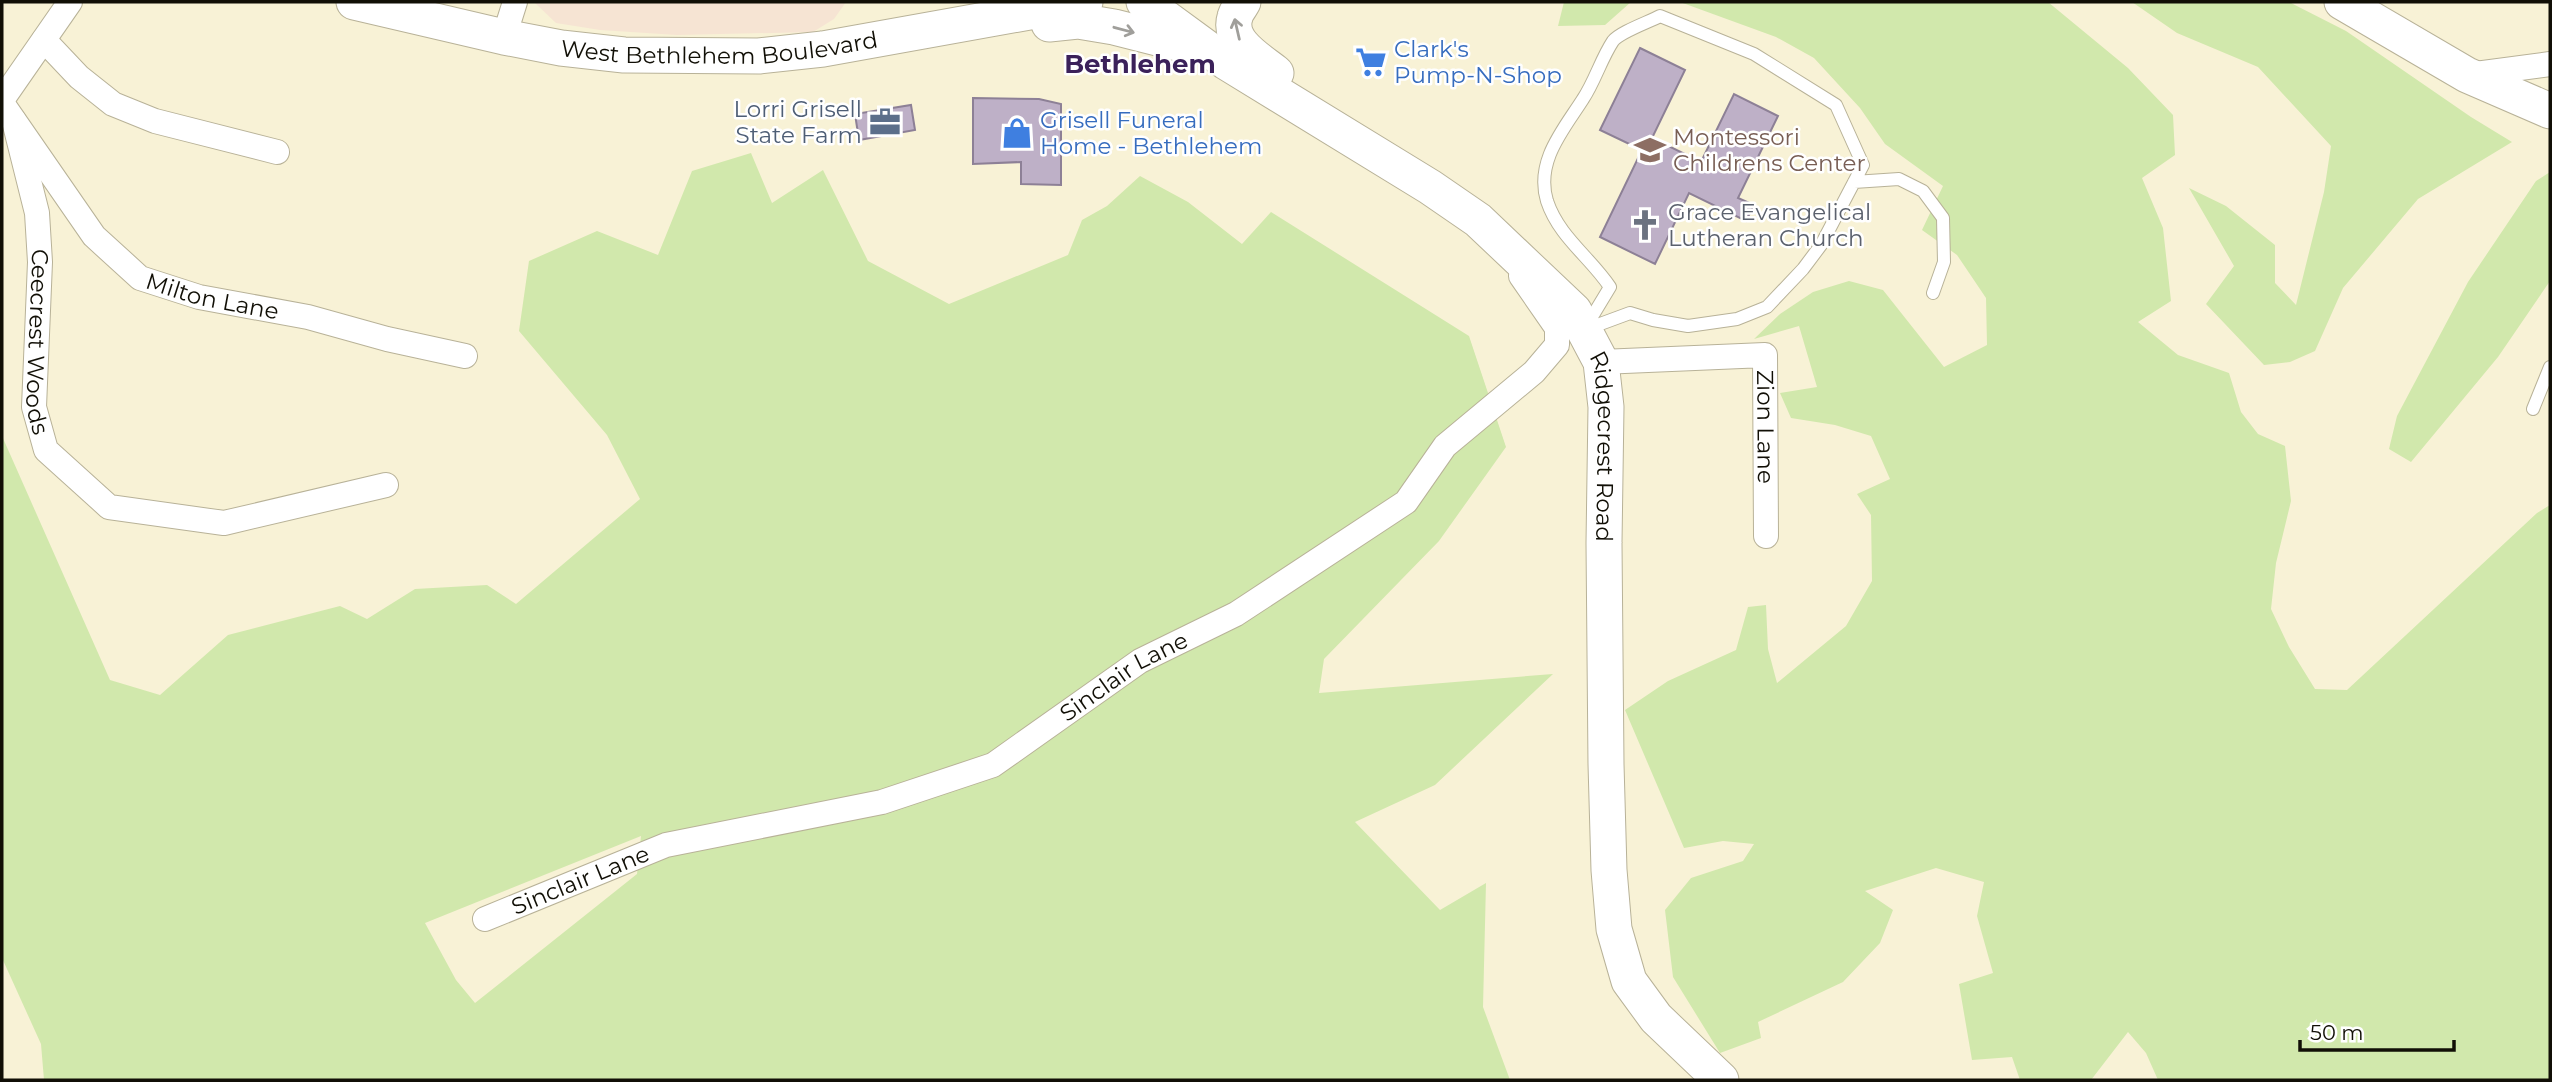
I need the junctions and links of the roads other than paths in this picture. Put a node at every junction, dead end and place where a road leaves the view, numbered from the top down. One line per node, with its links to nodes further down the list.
1 (71, 2): 11 (street)
2 (354, 2): 9 (main road, West Bethlehem Boulevard)
3 (515, 2): 9 (street)
4 (1085, 2): 8 (main road, West Bethlehem Boulevard)
5 (1144, 2): 12 (main road, Ridgecrest Road)
6 (1243, 2): 17 (main road, one-way to 6)
7 (2342, 2): 14 (main road)
8 (1011, 8): 10 (main road, West Bethlehem Boulevard)
9 (504, 37): 10 (main road, West Bethlehem Boulevard)
10 (886, 38): 12 (main road, one-way to 12)
11 (44, 40): 15 (street); 18 (street)
12 (1211, 51): 17 (main road, Ridgecrest Road)
13 (2550, 64): 14 (street)
14 (2467, 75): 16 (main road)
15 (6, 108): 23 (street, Milton Lane); 27 (street, Ceecrest Woods)
16 (2550, 111)
17 (1354, 142): 20 (main road, Ridgecrest Road)
18 (277, 152)
19 (1854, 181): 21 (lane); 22 (lane); 22 (lane)
20 (1486, 227): 22 (main road, Ridgecrest Road); 29 (street, Sinclair Lane)
21 (1933, 293)
22 (1584, 330): 24 (main road, Ridgecrest Road)
23 (465, 356)
24 (1601, 362): 28 (street, Zion Lane); 30 (main road, Ridgecrest Road)
25 (2550, 366): 26 (lane)
26 (2533, 409)
27 (386, 485)
28 (1766, 536)
29 (485, 919)
30 (1721, 1080)

